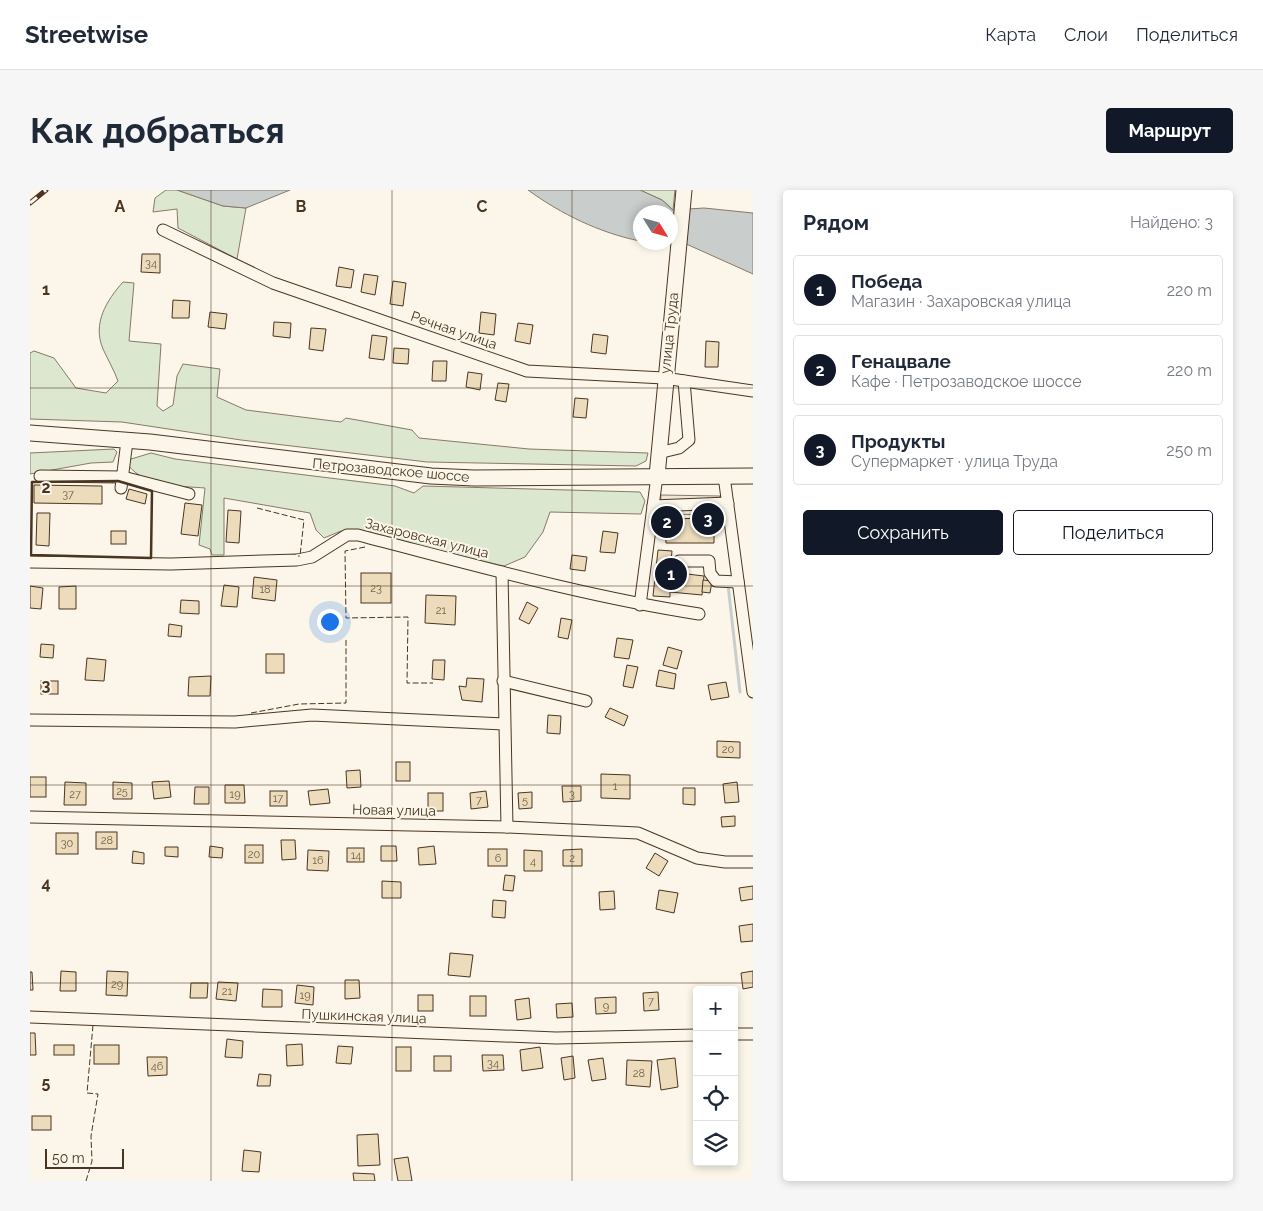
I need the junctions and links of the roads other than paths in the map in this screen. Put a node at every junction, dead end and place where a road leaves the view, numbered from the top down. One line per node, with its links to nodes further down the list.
1 (684, 190): 3 (main road, улица Труда)
2 (163, 230): 3 (street, Речная улица)
3 (664, 378): 4 (street, Речная улица); 8 (main road, улица Труда)
4 (684, 381): 5 (street, Речная улица); 8 (street)
5 (753, 391)
6 (30, 433): 7 (main road, Петрозаводское шоссе)
7 (127, 441): 10 (main road, Петрозаводское шоссе); 13 (street)
8 (658, 453): 10 (main road, улица Труда)
9 (40, 476): 13 (street)
10 (656, 476): 11 (main road, Петрозаводское шоссе); 16 (street)
11 (724, 476): 12 (main road, Петрозаводское шоссе); 15 (street)
12 (753, 476)
13 (122, 482): 14 (street)
14 (189, 494)
15 (728, 502): 16 (street); 20 (street)
16 (653, 506): 21 (street)
17 (679, 561): 20 (street)
18 (30, 562): 19 (street, Захаровская улица)
19 (502, 572): 21 (street, Захаровская улица); 24 (street)
20 (738, 582): 23 (street)
21 (640, 605): 22 (street, Захаровская улица)
22 (699, 614)
23 (749, 634): 25 (street)
24 (503, 681): 26 (street); 28 (street)
25 (753, 692)
26 (586, 701)
27 (30, 720): 28 (street)
28 (504, 724): 30 (street)
29 (30, 817): 30 (street, Новая улица)
30 (507, 827): 31 (street, Новая улица)
31 (753, 862)
32 (30, 1016): 35 (street, Пушкинская улица)
33 (738, 1034): 34 (street)
34 (753, 1034)
35 (693, 1036)

